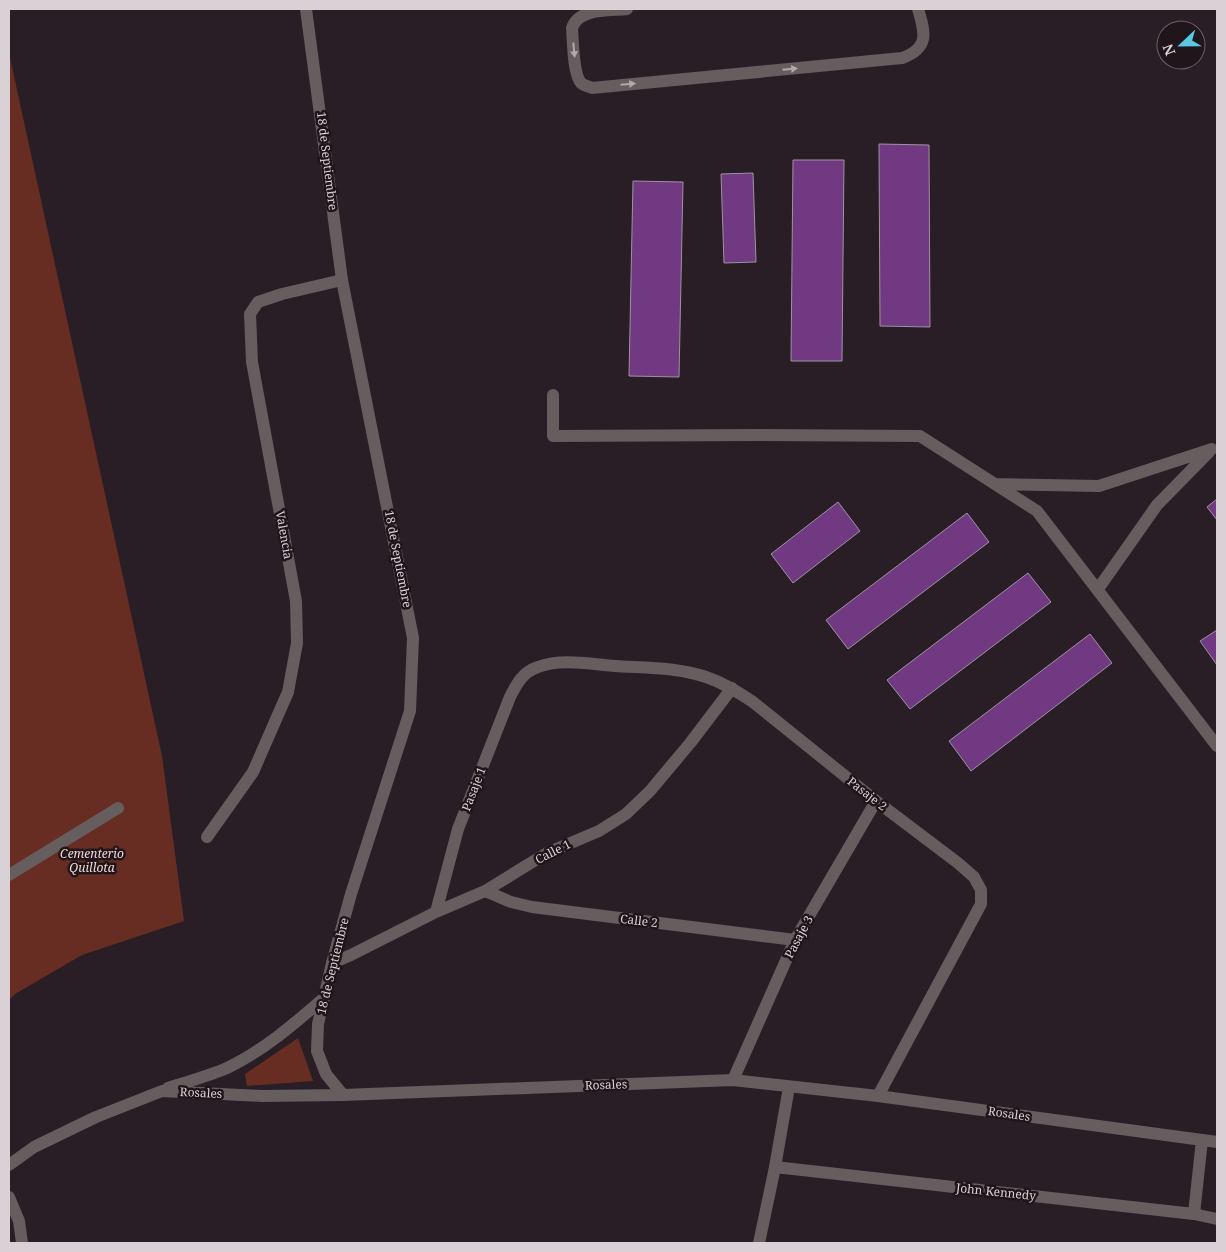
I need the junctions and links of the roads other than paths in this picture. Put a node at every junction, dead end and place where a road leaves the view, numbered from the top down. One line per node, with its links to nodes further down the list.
1 (306, 9): 4 (street, 18 de Septiembre)
2 (627, 9): 3 (street, one-way to 3)
3 (918, 9)
4 (342, 280): 14 (street, Valencia); 19 (street, 18 de Septiembre)
5 (553, 395): 7 (street)
6 (1215, 447): 7 (street); 8 (street)
7 (995, 484): 8 (street)
8 (1098, 590): 11 (street)
9 (527, 672): 10 (street, Pasaje 2); 17 (street, Pasaje 1)
10 (732, 688): 12 (street, Pasaje 2); 16 (street, Calle 1)
11 (1217, 746)
12 (876, 801): 18 (street, Pasaje 3); 25 (street, Pasaje 2)
13 (118, 808): 15 (street)
14 (207, 837)
15 (9, 875)
16 (485, 892): 17 (street, Calle 1); 18 (street, Calle 2)
17 (436, 912): 19 (street, Calle 1)
18 (795, 940): 21 (street, Pasaje 3)
19 (332, 963): 20 (street, 18 de Septiembre)
20 (324, 998): 23 (street); 24 (street, 18 de Septiembre)
21 (733, 1080): 22 (street, Rosales); 24 (street, Rosales)
22 (789, 1086): 25 (street, Rosales); 29 (street)
23 (162, 1090): 24 (street, Rosales); 28 (street, Rosales)
24 (343, 1095)
25 (878, 1096): 26 (street, Rosales)
26 (1202, 1140): 27 (street, Rosales); 31 (street)
27 (1217, 1142)
28 (9, 1166)
29 (775, 1167): 31 (street, John Kennedy); 34 (street)
30 (9, 1197): 33 (street)
31 (1194, 1214): 32 (street, John Kennedy)
32 (1217, 1219)
33 (22, 1243)
34 (759, 1243)

